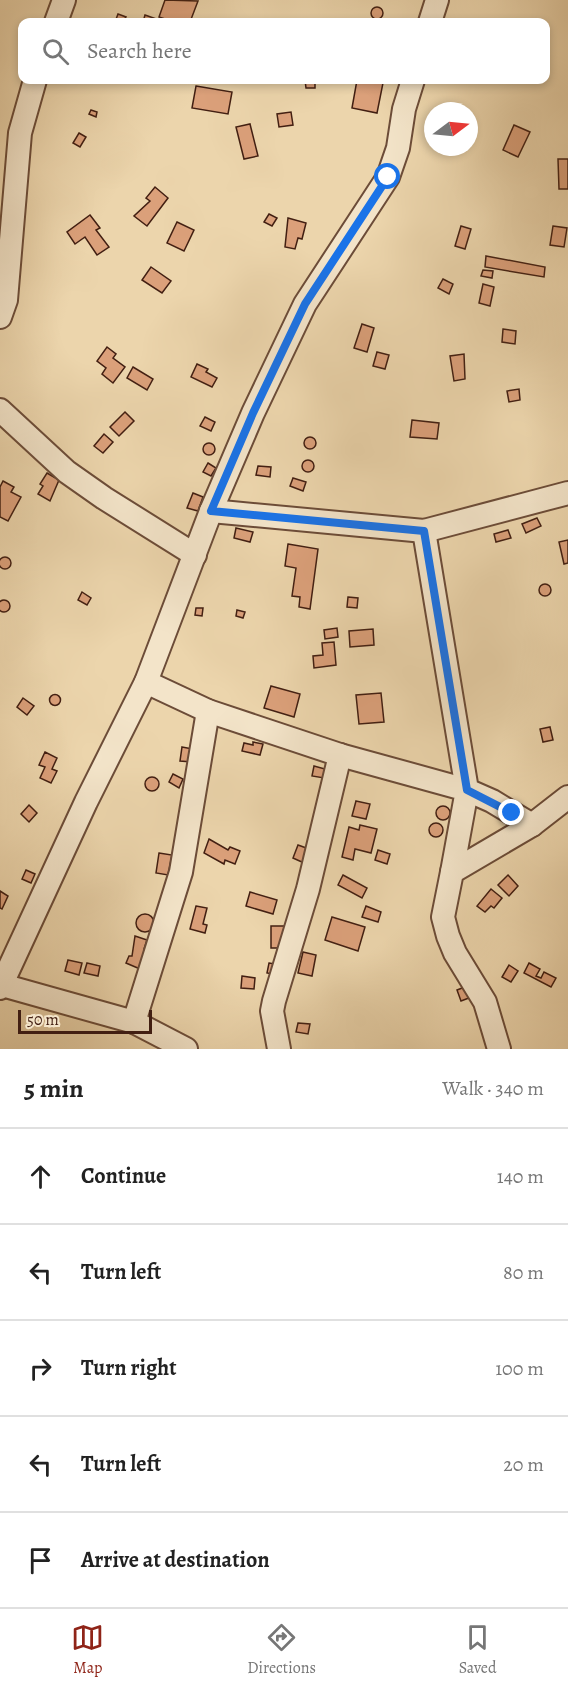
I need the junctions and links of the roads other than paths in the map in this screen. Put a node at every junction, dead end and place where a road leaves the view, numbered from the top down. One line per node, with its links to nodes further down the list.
1 (64, 0): 3 (street)
2 (437, 0): 4 (street)
3 (57, 18)
4 (431, 18)
5 (34, 84): 7 (street)
6 (412, 84): 10 (street)
7 (0, 317)
8 (0, 410): 12 (street)
9 (568, 493): 11 (street)
10 (211, 511): 11 (street); 12 (street)
11 (424, 531): 16 (street)
12 (195, 555): 13 (street)
13 (146, 682): 14 (street); 20 (street)
14 (208, 711): 15 (street); 21 (street)
15 (340, 755): 16 (street); 23 (street)
16 (467, 790): 18 (street); 19 (street)
17 (568, 797): 18 (street)
18 (532, 825): 19 (street)
19 (452, 872): 24 (street)
20 (1, 986): 21 (street)
21 (134, 1022): 22 (street)
22 (186, 1049)
23 (279, 1049)
24 (499, 1049)

